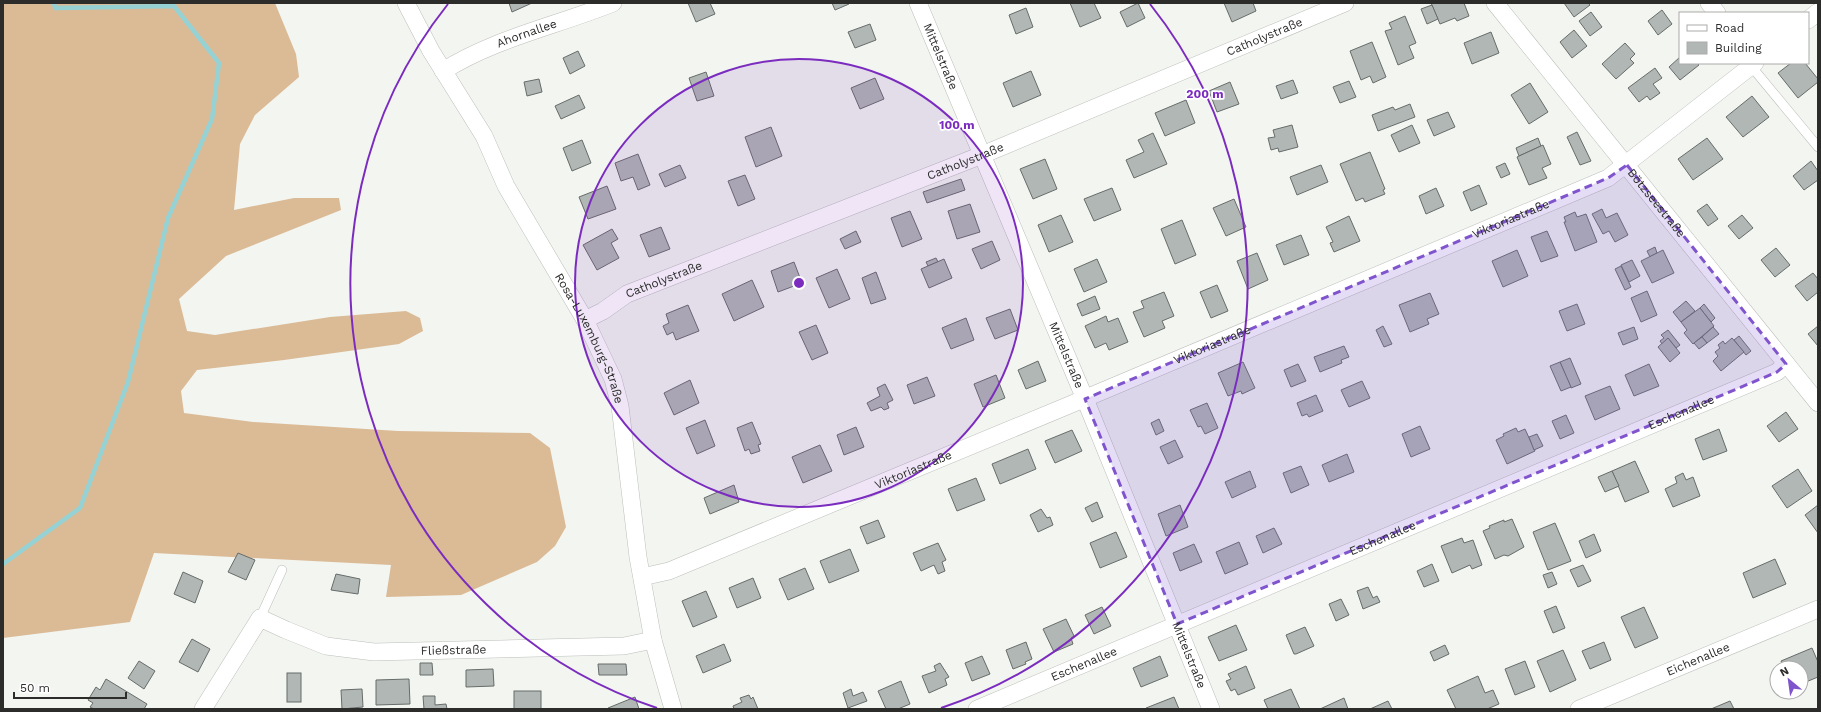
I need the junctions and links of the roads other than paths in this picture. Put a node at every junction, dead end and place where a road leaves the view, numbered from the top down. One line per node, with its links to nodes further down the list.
1 (406, 3): 11 (street, Rosa-Luxemburg-Straße)
2 (612, 3): 11 (street, Ahornallee)
3 (918, 3): 13 (street, Mittelstraße)
4 (1346, 3): 13 (street, Catholystraße)
5 (1495, 3): 14 (street, Bötzseestraße)
6 (1709, 3): 7 (street)
7 (1716, 12)
8 (1818, 12): 9 (street)
9 (1809, 19)
10 (1753, 64): 12 (lane); 14 (street, Viktoriastraße)
11 (444, 71): 15 (street, Rosa-Luxemburg-Straße)
12 (1818, 147)
13 (982, 154): 15 (street, Catholystraße); 17 (street, Mittelstraße)
14 (1626, 165): 16 (street, Bötzseestraße); 17 (street, Viktoriastraße)
15 (585, 320): 20 (street, Rosa-Luxemburg-Straße)
16 (1786, 364): 18 (street, Bötzseestraße); 23 (street, Eschenallee)
17 (1084, 399): 20 (street, Viktoriastraße); 23 (street, Mittelstraße)
18 (1818, 403)
19 (282, 570): 22 (lane)
20 (642, 577): 24 (street, Rosa-Luxemburg-Straße)
21 (1818, 608): 29 (street, Eichenallee)
22 (260, 618): 24 (street, Fließstraße); 25 (street)
23 (1177, 624): 27 (street, Eschenallee); 28 (street, Mittelstraße)
24 (653, 640): 26 (street, Rosa-Luxemburg-Straße)
25 (203, 709)
26 (673, 709)
27 (977, 709)
28 (1211, 709)
29 (1579, 709)

